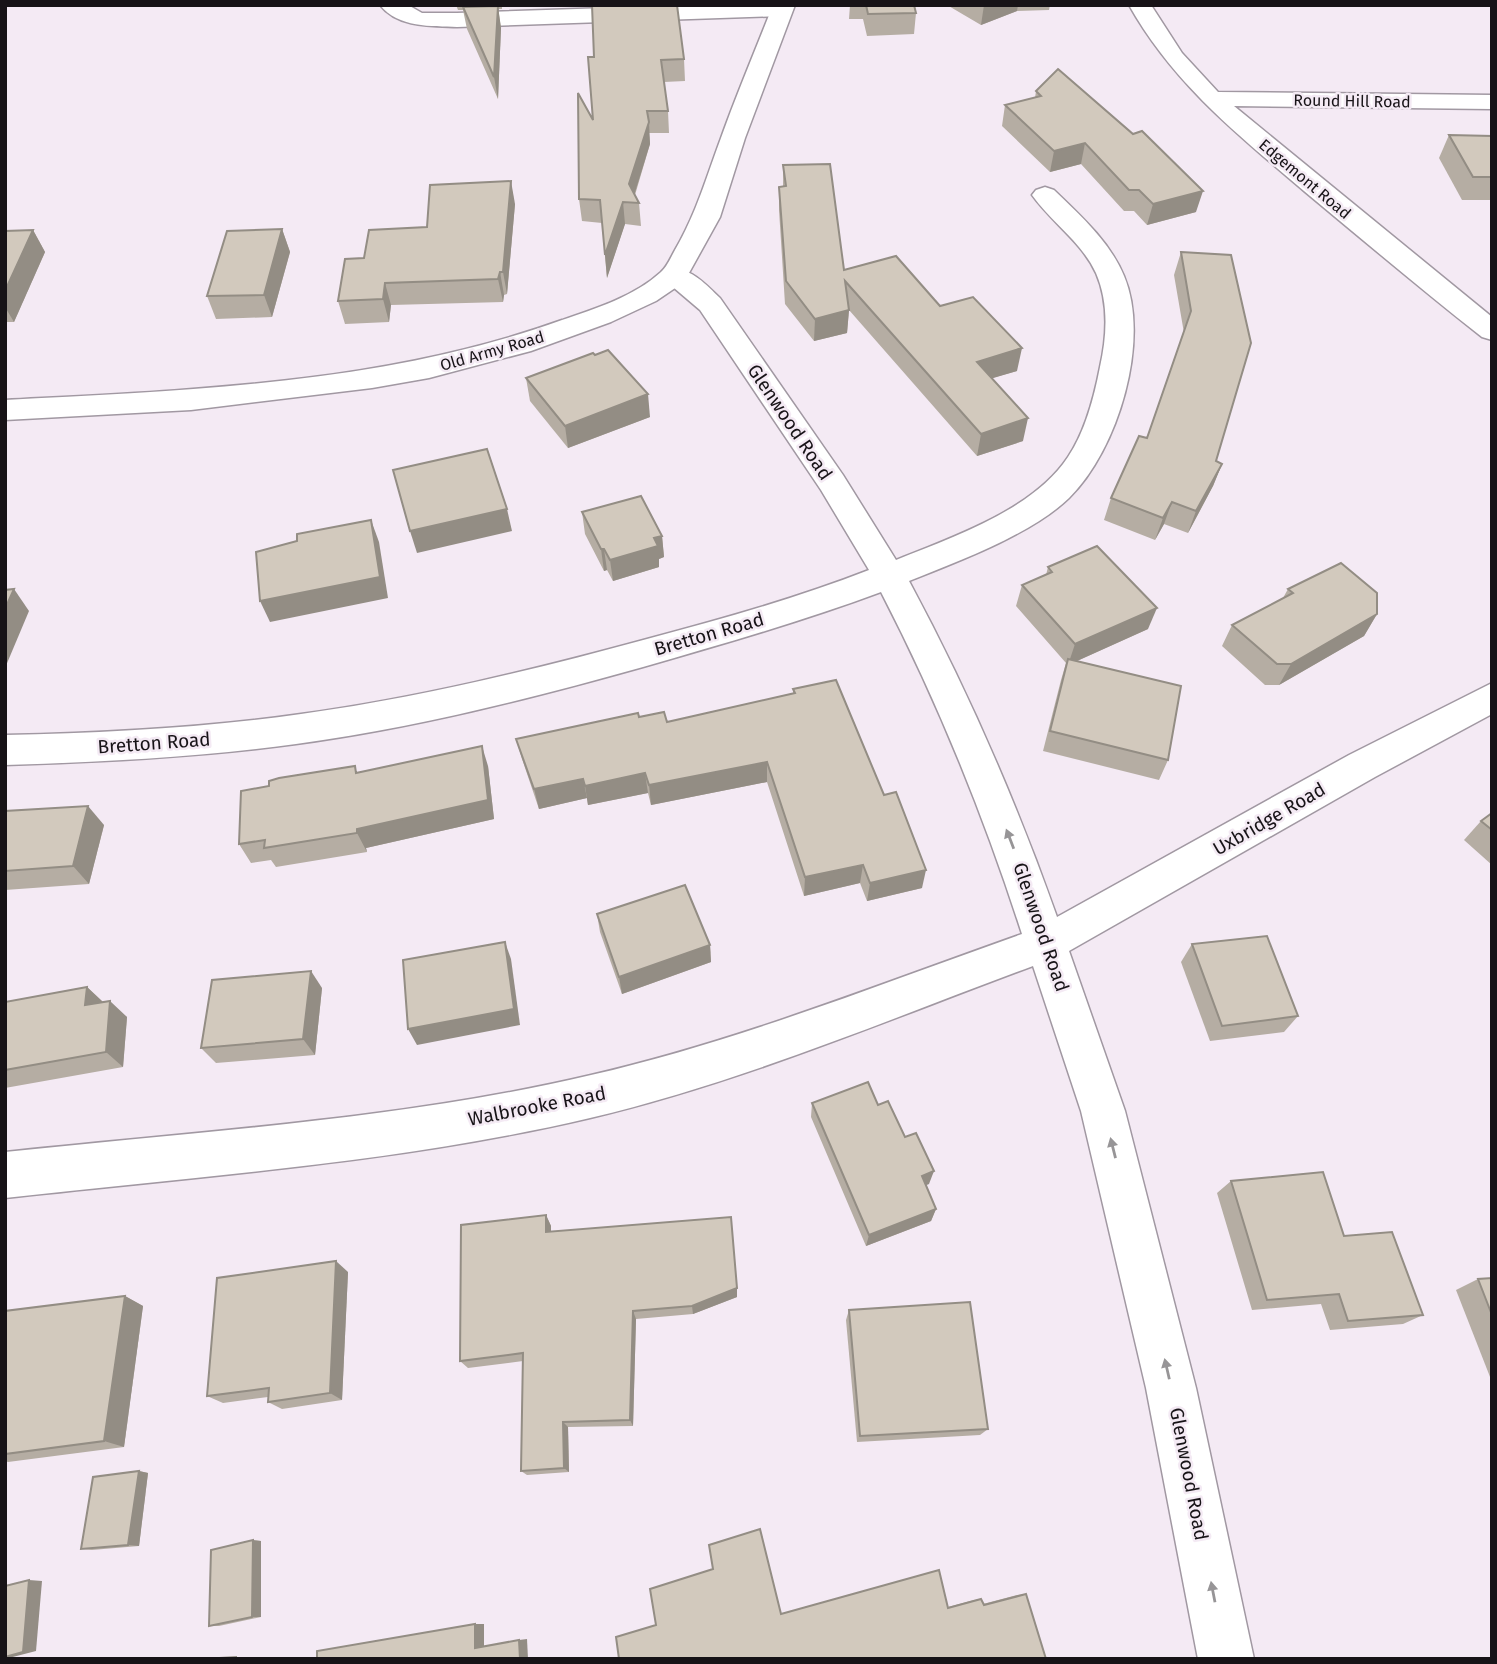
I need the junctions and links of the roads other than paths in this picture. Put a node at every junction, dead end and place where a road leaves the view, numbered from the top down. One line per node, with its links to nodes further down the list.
1 (391, 5): 3 (street)
2 (1140, 5): 4 (street, Edgemont Road)
3 (783, 7): 7 (street, Old Army Road)
4 (1212, 99): 5 (street, Round Hill Road); 8 (street, Edgemont Road)
5 (1492, 102)
6 (1045, 195): 10 (street, Bretton Road)
7 (674, 276): 9 (street, Old Army Road); 10 (street, Glenwood Road)
8 (1492, 331)
9 (5, 410)
10 (890, 577): 12 (street, Bretton Road); 13 (street, Glenwood Road, one-way to 10)
11 (1492, 697): 13 (street, Uxbridge Road)
12 (5, 750)
13 (1047, 943): 14 (street, Walbrooke Road); 15 (street, Glenwood Road, one-way to 13)
14 (5, 1175)
15 (1226, 1659)

